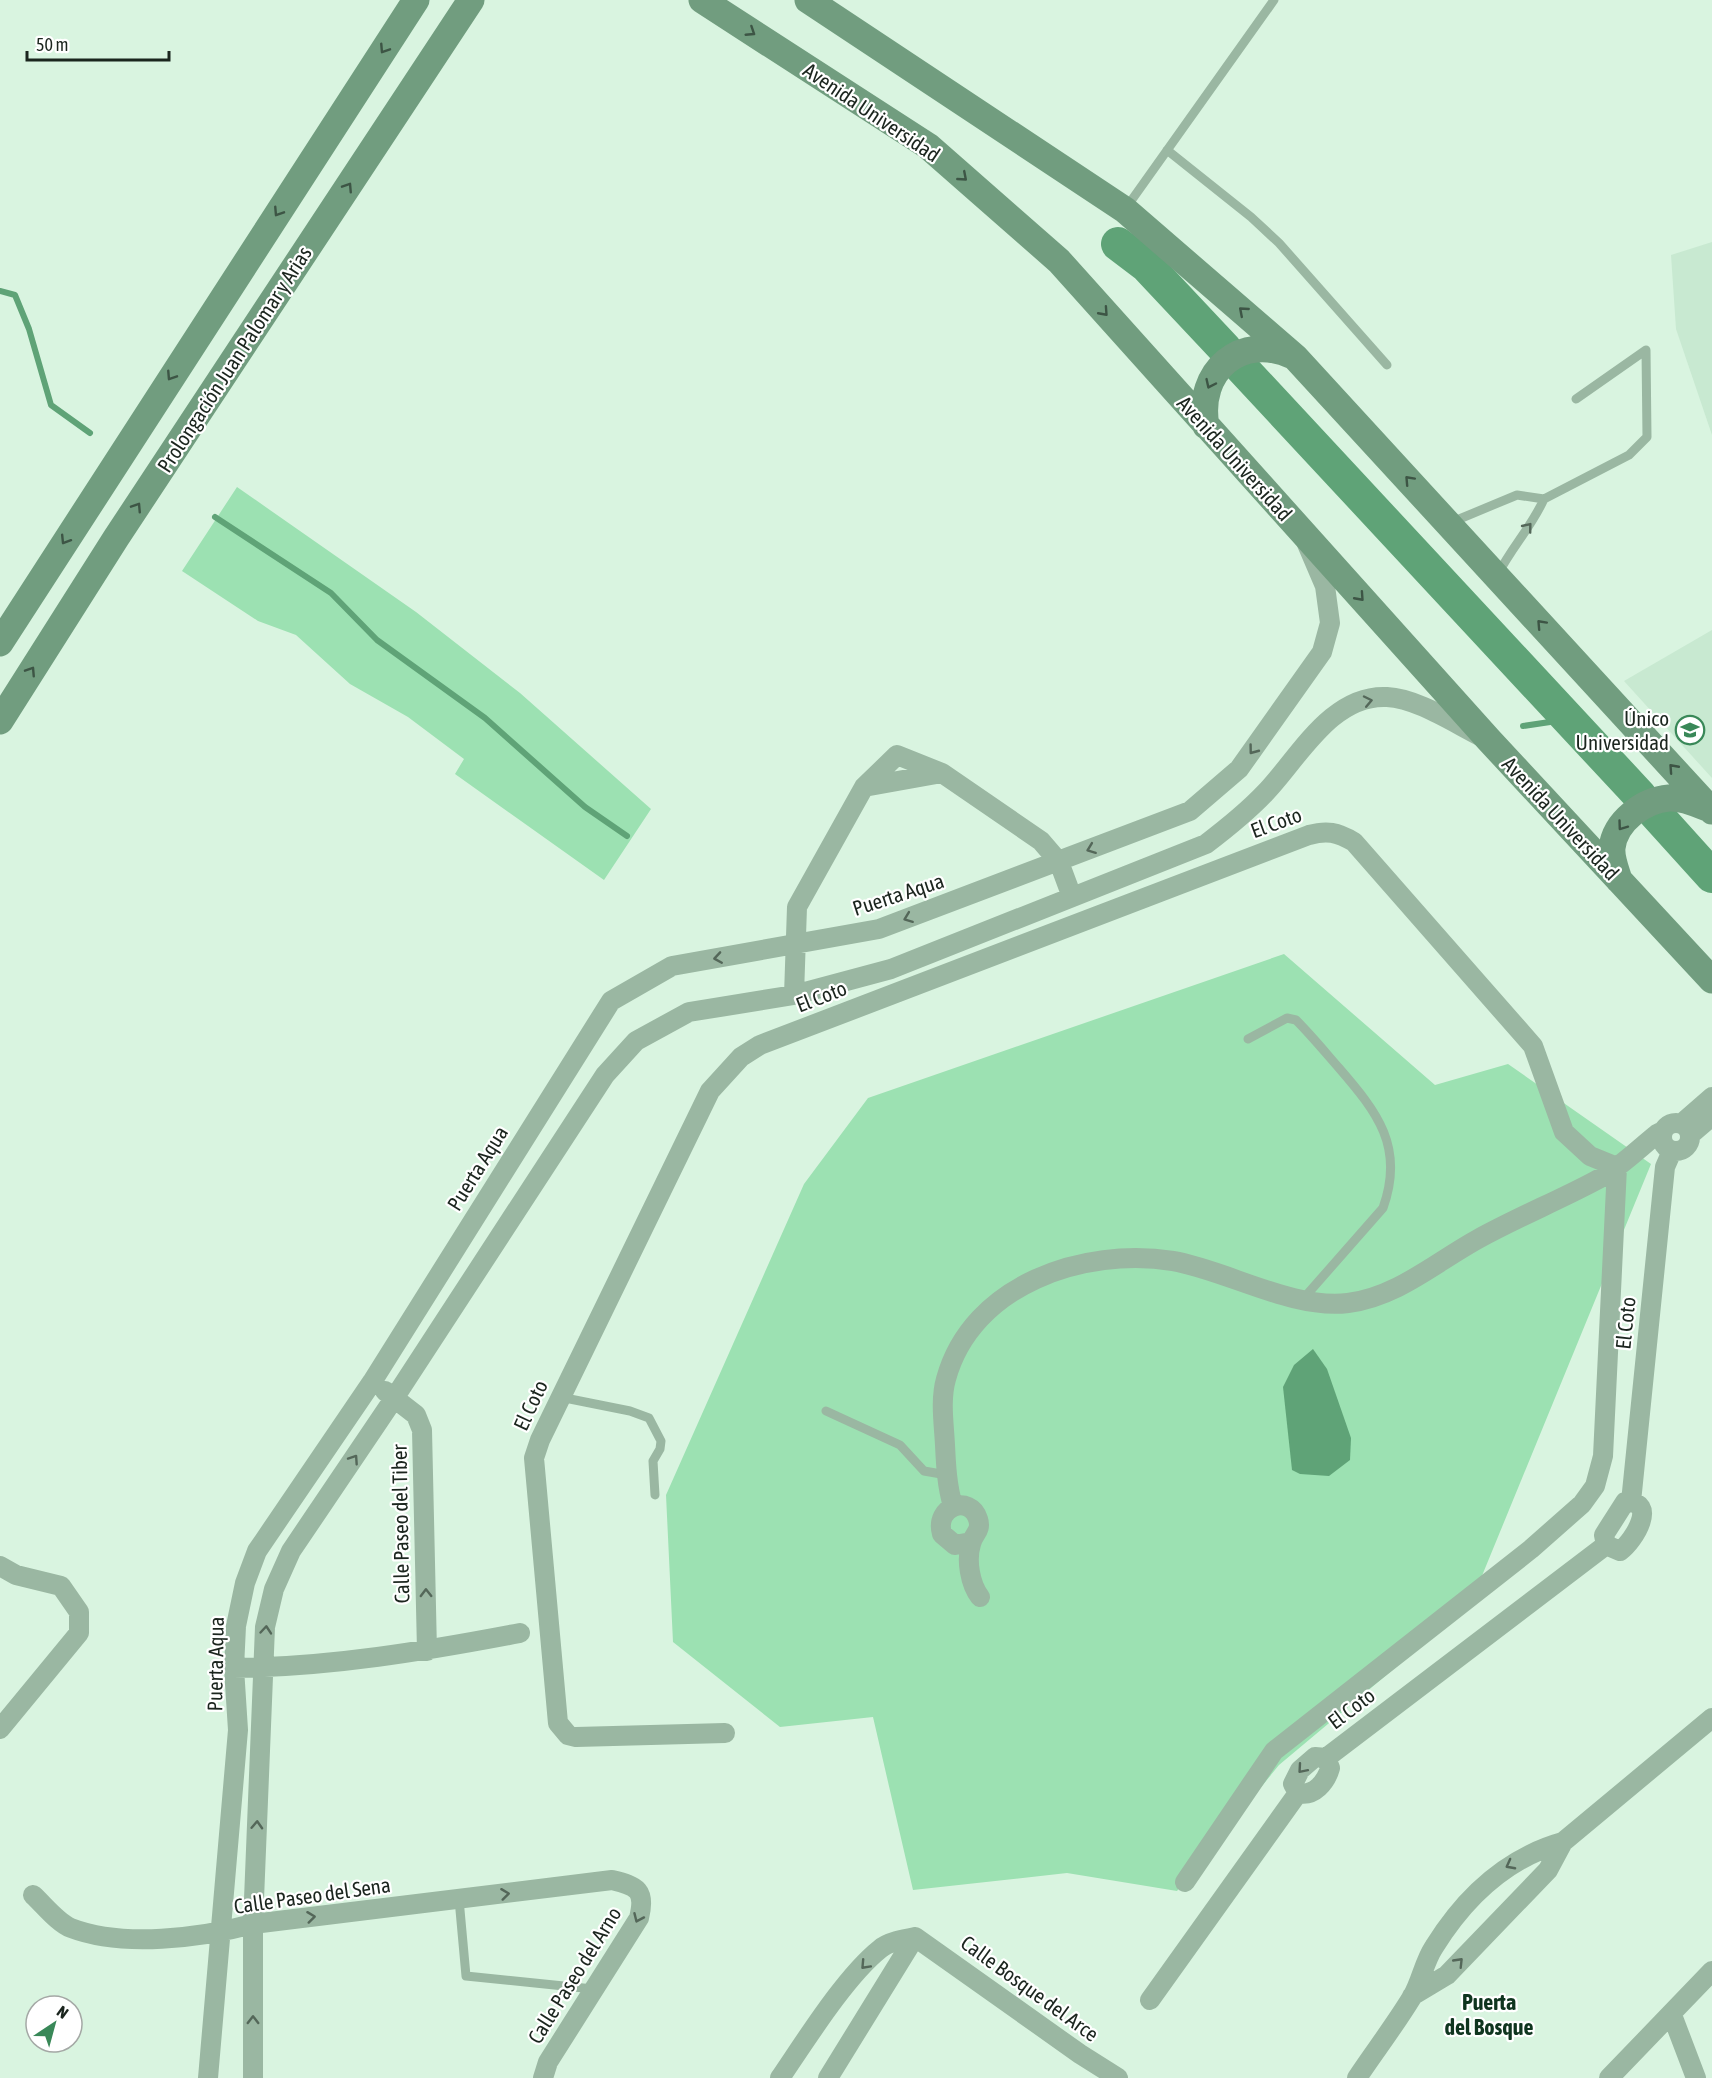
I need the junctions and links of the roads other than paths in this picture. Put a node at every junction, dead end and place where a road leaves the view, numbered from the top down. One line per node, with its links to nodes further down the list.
1 (416, 0): 13 (main road, Prolongación Juan Palomar y Arias, one-way to 13)
2 (471, 0): 16 (main road, Prolongación Juan Palomar y Arias, one-way to 2)
3 (702, 0): 11 (main road, Avenida Universidad, one-way to 11)
4 (808, 0): 7 (main road)
5 (1274, 0): 6 (lane)
6 (1167, 150): 7 (lane); 9 (lane)
7 (1125, 210): 8 (main road, one-way to 7)
8 (1294, 357): 11 (main road, one-way to 11); 14 (main road, one-way to 8)
9 (1387, 365)
10 (1576, 399): 12 (lane)
11 (1206, 426): 15 (main road, Avenida Universidad)
12 (1545, 499): 14 (lane); 17 (lane, one-way to 12)
13 (80, 515): 16 (main road); 18 (main road, Prolongación Juan Palomar y Arias, one-way to 18)
14 (1449, 524): 17 (main road)
15 (1303, 533): 20 (main road, Avenida Universidad, one-way to 20); 22 (street, Puerta Aqua, one-way to 22)
16 (117, 538): 19 (main road, Prolongación Juan Palomar y Arias, one-way to 16)
17 (1497, 576): 21 (main road, one-way to 17)
18 (0, 643)
19 (0, 721)
20 (1489, 740): 23 (main road, Avenida Universidad); 24 (street, one-way to 20)
21 (1711, 810): 23 (main road, one-way to 23)
22 (1059, 862): 24 (street); 25 (street, Puerta Aqua, one-way to 25); 25 (street)
23 (1620, 881): 26 (main road, Avenida Universidad)
24 (1072, 897): 27 (street)
25 (795, 946): 27 (street); 34 (street, Puerta Aqua, one-way to 34)
26 (1712, 980)
27 (794, 995): 35 (street)
28 (1248, 1039): 33 (lane)
29 (1712, 1097): 31 (street)
30 (1712, 1116): 31 (street)
31 (1678, 1130): 32 (street); 40 (street, El Coto)
32 (1617, 1167): 33 (street); 36 (street, El Coto); 55 (street)
33 (1303, 1299): 38 (street)
34 (372, 1382): 35 (street, Calle Paseo del Tiber); 48 (street, Puerta Aqua)
35 (395, 1397): 47 (street, Calle Paseo del Tiber, one-way to 35); 49 (street, one-way to 35)
36 (560, 1397): 39 (lane); 52 (street, El Coto)
37 (826, 1411): 38 (lane)
38 (947, 1475): 41 (street)
39 (656, 1495)
40 (1631, 1502): 43 (street); 43 (street)
41 (953, 1506): 42 (street); 42 (street)
42 (971, 1542): 45 (street)
43 (1606, 1545): 64 (street, El Coto)
44 (0, 1566): 51 (street)
45 (981, 1596)
46 (520, 1633): 47 (street)
47 (427, 1651): 49 (street)
48 (234, 1668): 49 (street); 59 (street, Puerta Aqua)
49 (264, 1668): 58 (street, one-way to 49)
50 (1712, 1718): 53 (street)
51 (0, 1729)
52 (725, 1733)
53 (1563, 1842): 63 (street, one-way to 53); 63 (street, one-way to 63)
54 (612, 1880): 57 (street, Calle Paseo del Sena, one-way to 54); 62 (street, Calle Paseo del Arno, one-way to 62)
55 (1185, 1882)
56 (33, 1895): 59 (street, Calle Paseo del Sena)
57 (459, 1899): 58 (street, Calle Paseo del Sena, one-way to 57); 62 (lane)
58 (253, 1924): 59 (street, Calle Paseo del Sena); 67 (street, one-way to 58)
59 (220, 1933): 66 (street, Puerta Aqua)
60 (915, 1937): 69 (street, one-way to 69); 70 (street); 71 (street, Calle Bosque del Arce)
61 (1712, 1971): 65 (street)
62 (594, 1989): 68 (street, Calle Paseo del Arno)
63 (1412, 1996): 72 (street)
64 (1150, 2000)
65 (1672, 2015): 73 (street); 74 (street)
66 (208, 2078)
67 (253, 2078)
68 (543, 2078)
69 (780, 2078)
70 (828, 2078)
71 (1118, 2078)
72 (1358, 2078)
73 (1609, 2078)
74 (1696, 2078)

